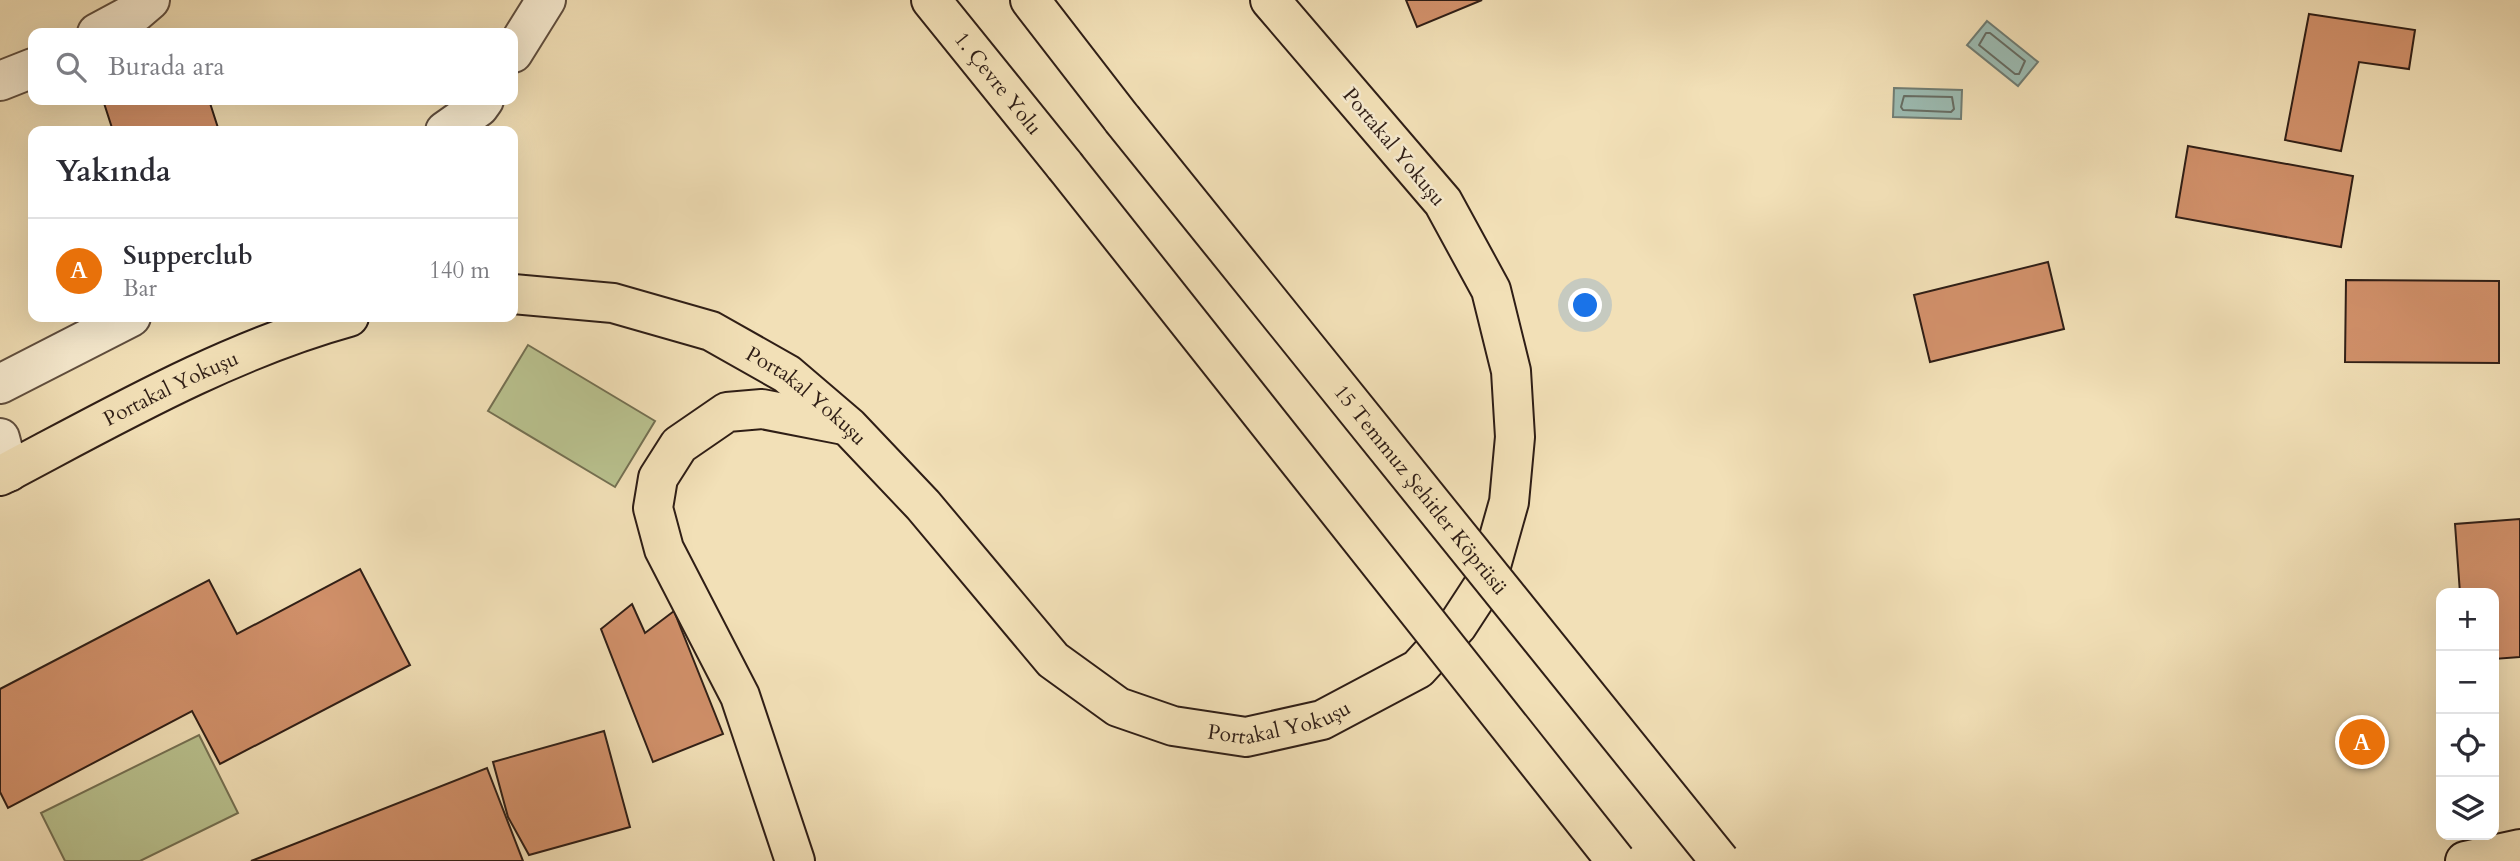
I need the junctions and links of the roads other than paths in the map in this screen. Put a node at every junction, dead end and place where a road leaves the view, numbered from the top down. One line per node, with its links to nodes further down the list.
1 (150, 0): 6 (street)
2 (546, 0): 7 (street)
3 (931, 0): 20 (main road, 1. Çevre Yolu, bridge)
4 (1030, 0): 21 (main road, 15 Temmuz Şehitler Köprüsü, bridge)
5 (1270, 0): 16 (main road, Portakal Yokuşu)
6 (106, 28)
7 (518, 45)
8 (28, 70): 9 (street)
9 (0, 81)
10 (480, 105): 11 (street)
11 (452, 126)
12 (518, 294): 16 (main road, Portakal Yokuşu)
13 (121, 322): 15 (street)
14 (331, 322): 17 (main road, Portakal Yokuşu)
15 (0, 384)
16 (849, 427): 19 (main road)
17 (3, 462)
18 (2520, 849): 22 (main road)
19 (796, 861)
20 (1616, 861)
21 (1720, 861)
22 (2465, 861)

